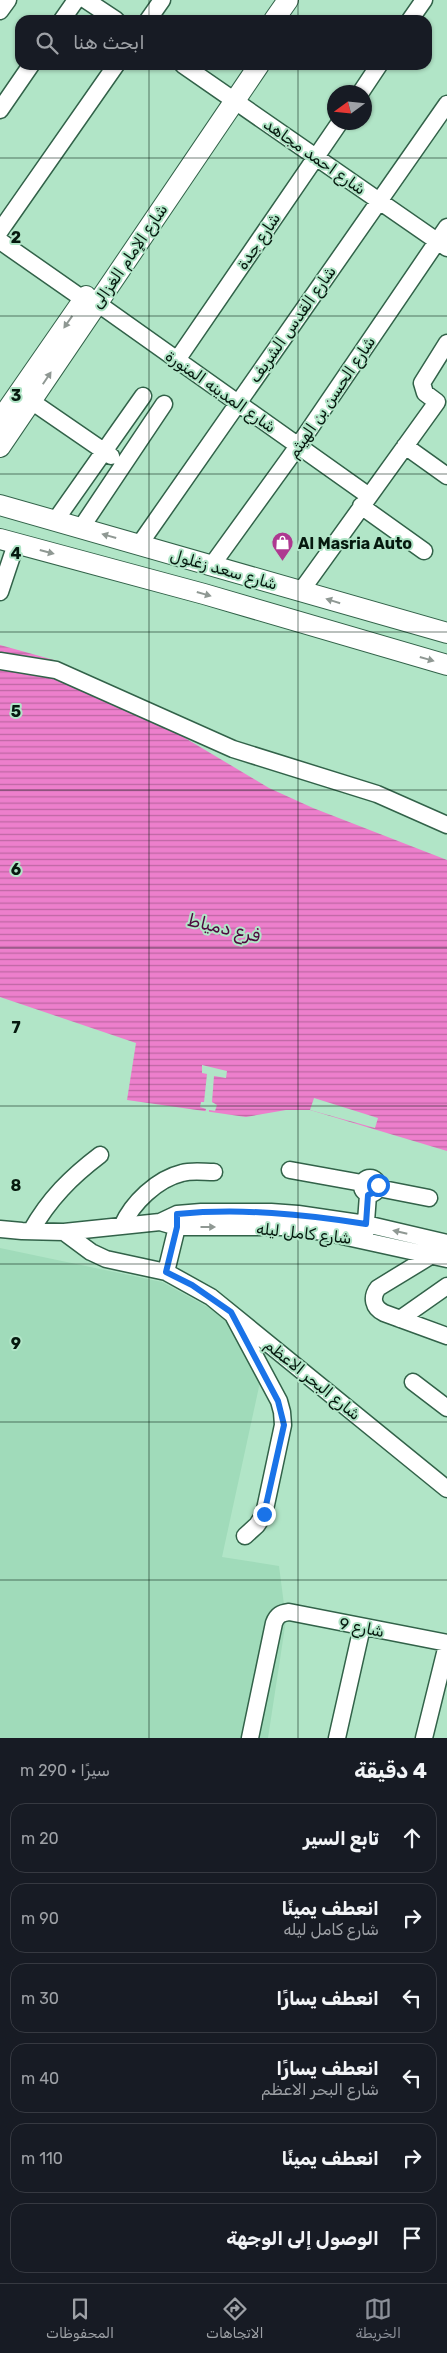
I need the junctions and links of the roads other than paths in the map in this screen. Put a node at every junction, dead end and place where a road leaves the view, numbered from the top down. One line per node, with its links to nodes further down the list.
1 (8, 0): 8 (street)
2 (76, 0): 9 (street)
3 (86, 0): 10 (street)
4 (162, 0): 11 (street)
5 (288, 0): 12 (main road)
6 (303, 0): 13 (main road)
7 (424, 0): 14 (street)
8 (0, 11)
9 (66, 15)
10 (108, 15)
11 (152, 15)
12 (278, 15)
13 (293, 15)
14 (414, 15)
15 (28, 70): 24 (street)
16 (113, 70): 29 (street)
17 (190, 70): 22 (street, شارع احمد مجاهد)
18 (242, 70): 22 (main road, شارع الإمام الغزالى)
19 (254, 70): 22 (main road, شارع الإمام الغزالى)
20 (376, 70): 21 (street)
21 (366, 85)
22 (230, 97): 26 (street, شارع احمد مجاهد); 32 (main road, شارع الإمام الغزالى)
23 (447, 104): 27 (street, شارع القدس الشريف)
24 (0, 110)
25 (335, 130): 26 (street, شارع جدة)
26 (316, 157): 27 (street, شارع احمد مجاهد); 34 (street, شارع جدة)
27 (379, 200): 31 (street, شارع احمد مجاهد); 37 (street, شارع القدس الشريف)
28 (447, 227): 31 (street, شارع الحسن بن الهيثم)
29 (0, 231)
30 (0, 241): 32 (street, شارع المدينه المنورة)
31 (442, 244): 41 (street, شارع الحسن بن الهيثم)
32 (90, 301): 34 (street, شارع المدينه المنورة); 36 (main road, شارع الإمام الغزالى, one-way to 32); 40 (main road, شارع الإمام الغزالى, one-way to 40)
33 (447, 343): 39 (street)
34 (177, 360): 37 (street, شارع المدينه المنورة)
35 (143, 396): 44 (street)
36 (31, 401): 43 (main road, شارع الإمام الغزالى); 44 (street)
37 (237, 402): 41 (street, شارع المدينه المنورة); 52 (street, شارع القدس الشريف)
38 (164, 404): 45 (street)
39 (442, 406): 42 (street)
40 (0, 420)
41 (298, 446): 47 (street, شارع المدينه المنورة); 54 (street, شارع الحسن بن الهيثم)
42 (405, 446): 46 (street); 47 (street)
43 (0, 447)
44 (104, 451): 45 (street); 49 (street)
45 (123, 464): 50 (street)
46 (447, 476)
47 (365, 501): 53 (street, شارع المدينه المنورة); 55 (street)
48 (0, 505): 49 (main road, شارع سعد زغلول)
49 (55, 521): 50 (main road, شارع سعد زغلول)
50 (81, 528): 52 (main road, شارع سعد زغلول, one-way to 50)
51 (8, 541): 56 (street); 59 (main road, شارع سعد زغلول, one-way to 59)
52 (139, 545): 54 (main road, شارع سعد زغلول)
53 (424, 551)
54 (212, 565): 55 (main road, شارع سعد زغلول)
55 (301, 591): 57 (main road, شارع سعد زغلول, one-way to 55)
56 (0, 592)
57 (372, 612): 58 (main road, شارع سعد زغلول); 59 (main road); 60 (main road)
58 (447, 633)
59 (345, 635): 60 (main road, شارع سعد زغلول)
60 (386, 647): 62 (main road, شارع سعد زغلول, one-way to 62)
61 (0, 661): 63 (street)
62 (447, 665)
63 (447, 825)
64 (100, 1155): 72 (street)
65 (290, 1170): 67 (street)
66 (214, 1172): 70 (street)
67 (370, 1189): 68 (street); 74 (street)
68 (429, 1198)
69 (177, 1221): 70 (street, شارع كامل ليله); 74 (street, شارع كامل ليله); 77 (street)
70 (122, 1226): 73 (street, شارع كامل ليله)
71 (0, 1228): 72 (street, شارع كامل ليله)
72 (31, 1231): 73 (street, شارع كامل ليله)
73 (64, 1232): 77 (street, شارع البحر الاعظم)
74 (365, 1232): 75 (street, شارع كامل ليله, one-way to 74); 76 (street, شارع كامل ليله)
75 (447, 1244): 76 (street)
76 (440, 1257): 80 (street)
77 (166, 1272): 79 (street, شارع البحر الاعظم)
78 (447, 1286): 80 (street)
79 (231, 1312): 84 (street, شارع البحر الاعظم); 85 (street)
80 (400, 1318): 81 (street)
81 (447, 1335)
82 (413, 1382): 83 (street)
83 (447, 1408)
84 (447, 1490)
85 (245, 1536)
86 (362, 1627): 87 (street, شارع 9); 88 (street, شارع 9); 89 (street)
87 (447, 1644): 90 (street)
88 (250, 1738)
89 (337, 1738)
90 (424, 1738)

